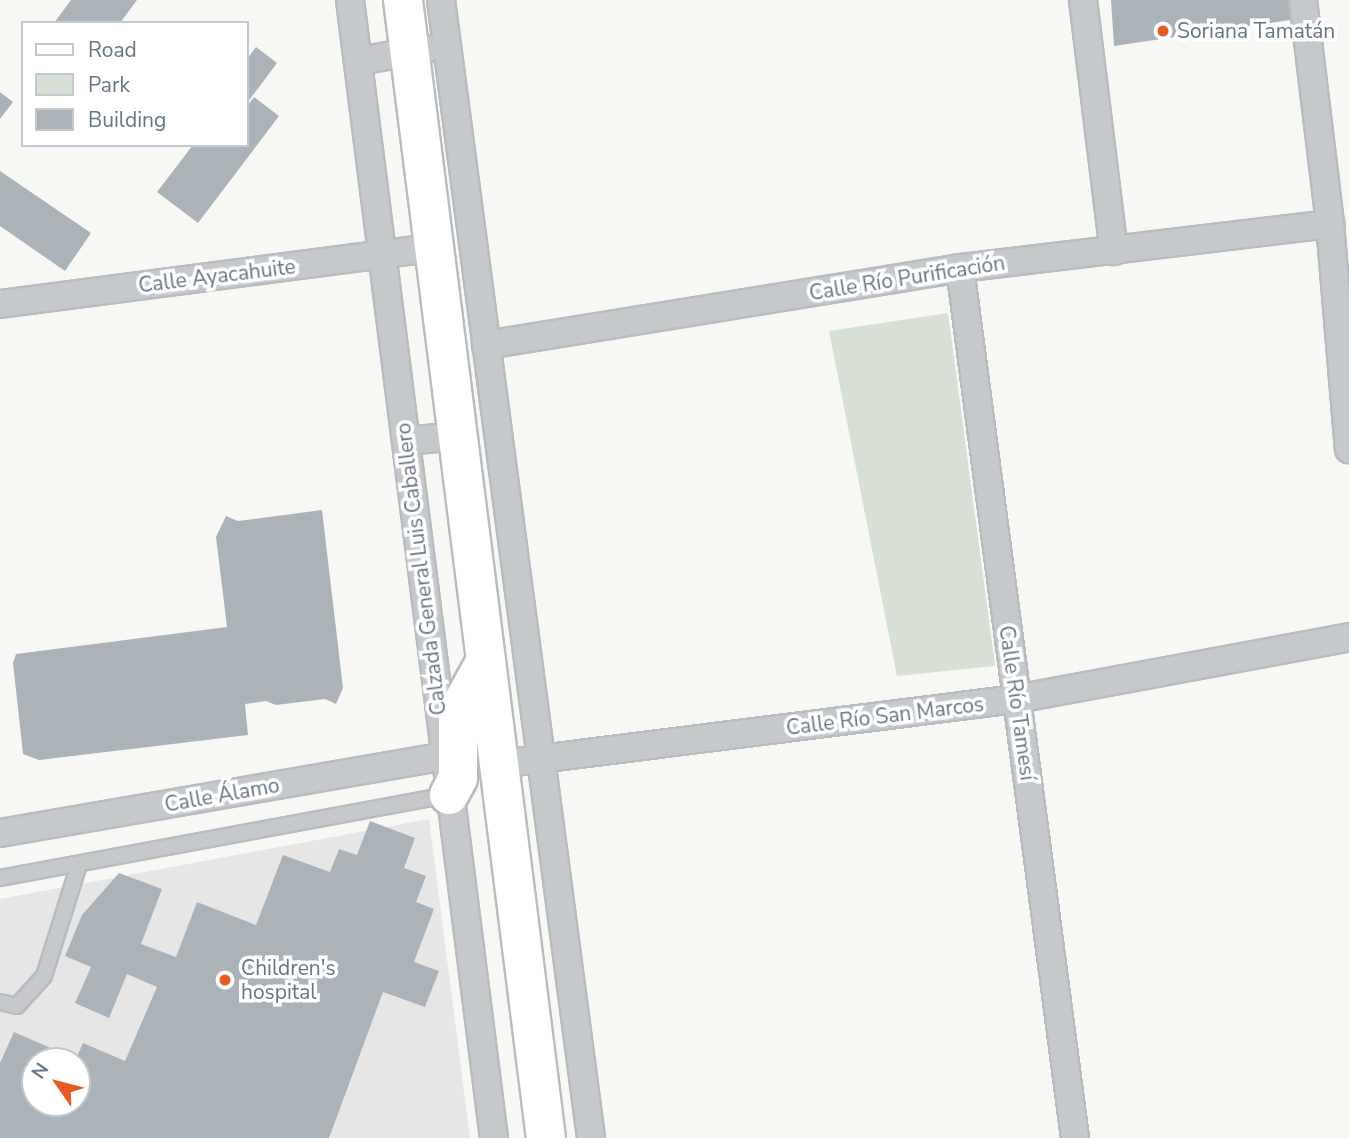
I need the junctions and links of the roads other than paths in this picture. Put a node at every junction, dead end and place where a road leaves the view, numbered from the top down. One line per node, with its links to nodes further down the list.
1 (350, 0): 8 (street, Calzada General Luis Caballero)
2 (403, 0): 7 (main road)
3 (441, 0): 6 (street)
4 (1083, 0): 11 (street)
5 (1303, 0): 9 (street)
6 (447, 47): 7 (street); 15 (street)
7 (410, 51): 8 (street); 10 (main road)
8 (359, 61): 12 (street, Calzada General Luis Caballero)
9 (1330, 224): 11 (street, Calle Río Purificación); 18 (street)
10 (434, 248): 12 (street, Calle Ayacahuite); 16 (main road)
11 (1114, 251): 13 (street, Calle Río Purificación)
12 (382, 254): 14 (street, Calle Ayacahuite); 17 (street, Calzada General Luis Caballero)
13 (960, 268): 15 (street, Calle Río Purificación); 23 (street, Calle Río Tamesí)
14 (0, 304)
15 (486, 345): 19 (street)
16 (457, 436): 17 (street); 20 (main road)
17 (406, 441): 24 (street, Calzada General Luis Caballero)
18 (1349, 449)
19 (515, 561): 20 (street); 25 (street)
20 (474, 567): 22 (main road)
21 (1349, 637): 23 (street, Calle Río San Marcos)
22 (484, 664): 26 (main road); 27 (main road)
23 (1016, 699): 25 (street, Calle Río San Marcos); 37 (street, Calle Río Tamesí)
24 (444, 756): 27 (street, Calzada General Luis Caballero); 28 (street, Calle Álamo)
25 (541, 759): 26 (street, Calle Río San Marcos); 31 (street)
26 (500, 764): 32 (main road)
27 (449, 795): 29 (lane); 34 (street, Calzada General Luis Caballero)
28 (0, 833)
29 (79, 864): 30 (lane); 33 (lane)
30 (0, 878)
31 (568, 962): 32 (street); 36 (street)
32 (525, 970): 35 (main road)
33 (0, 1002)
34 (494, 1138)
35 (545, 1138)
36 (591, 1138)
37 (1075, 1138)

